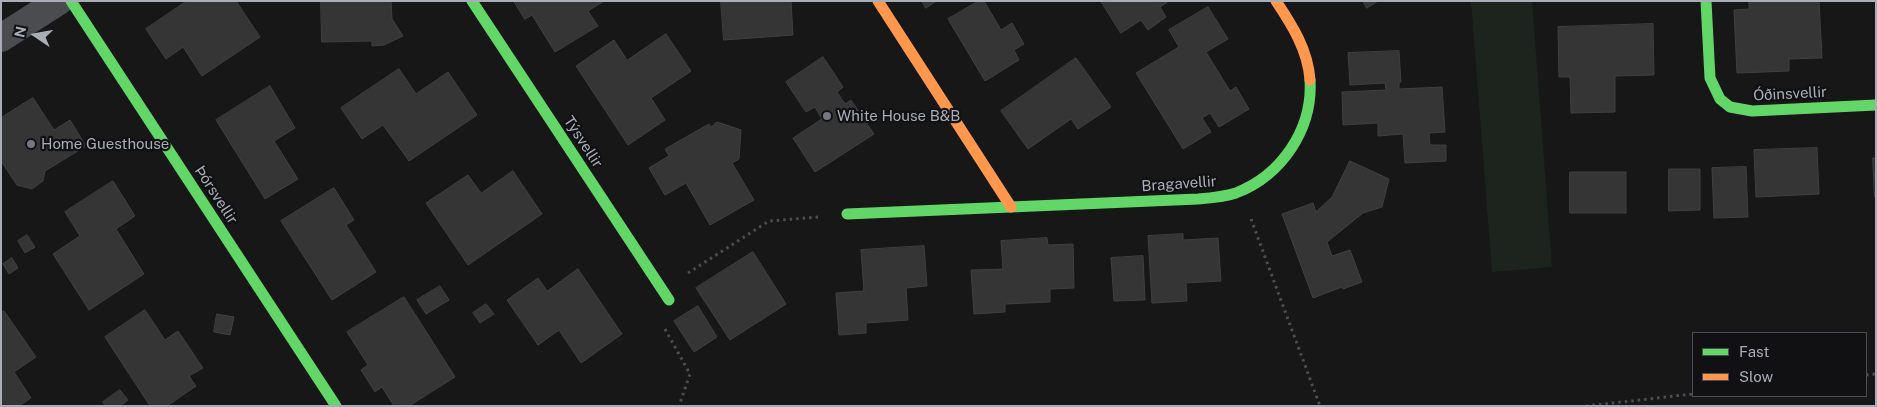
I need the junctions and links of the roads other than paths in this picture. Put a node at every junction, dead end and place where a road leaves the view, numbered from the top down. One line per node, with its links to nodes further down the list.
1 (59, 1): 7 (street)
2 (71, 1): 12 (street, Þórsvellir)
3 (472, 1): 11 (street, Týsvellir)
4 (878, 1): 9 (street)
5 (1276, 1): 9 (street, Bragavellir)
6 (1706, 1): 8 (street, Óðinsvellir)
7 (1, 38)
8 (1876, 105)
9 (1011, 207): 10 (street, Bragavellir)
10 (847, 214)
11 (669, 300)
12 (336, 406)

